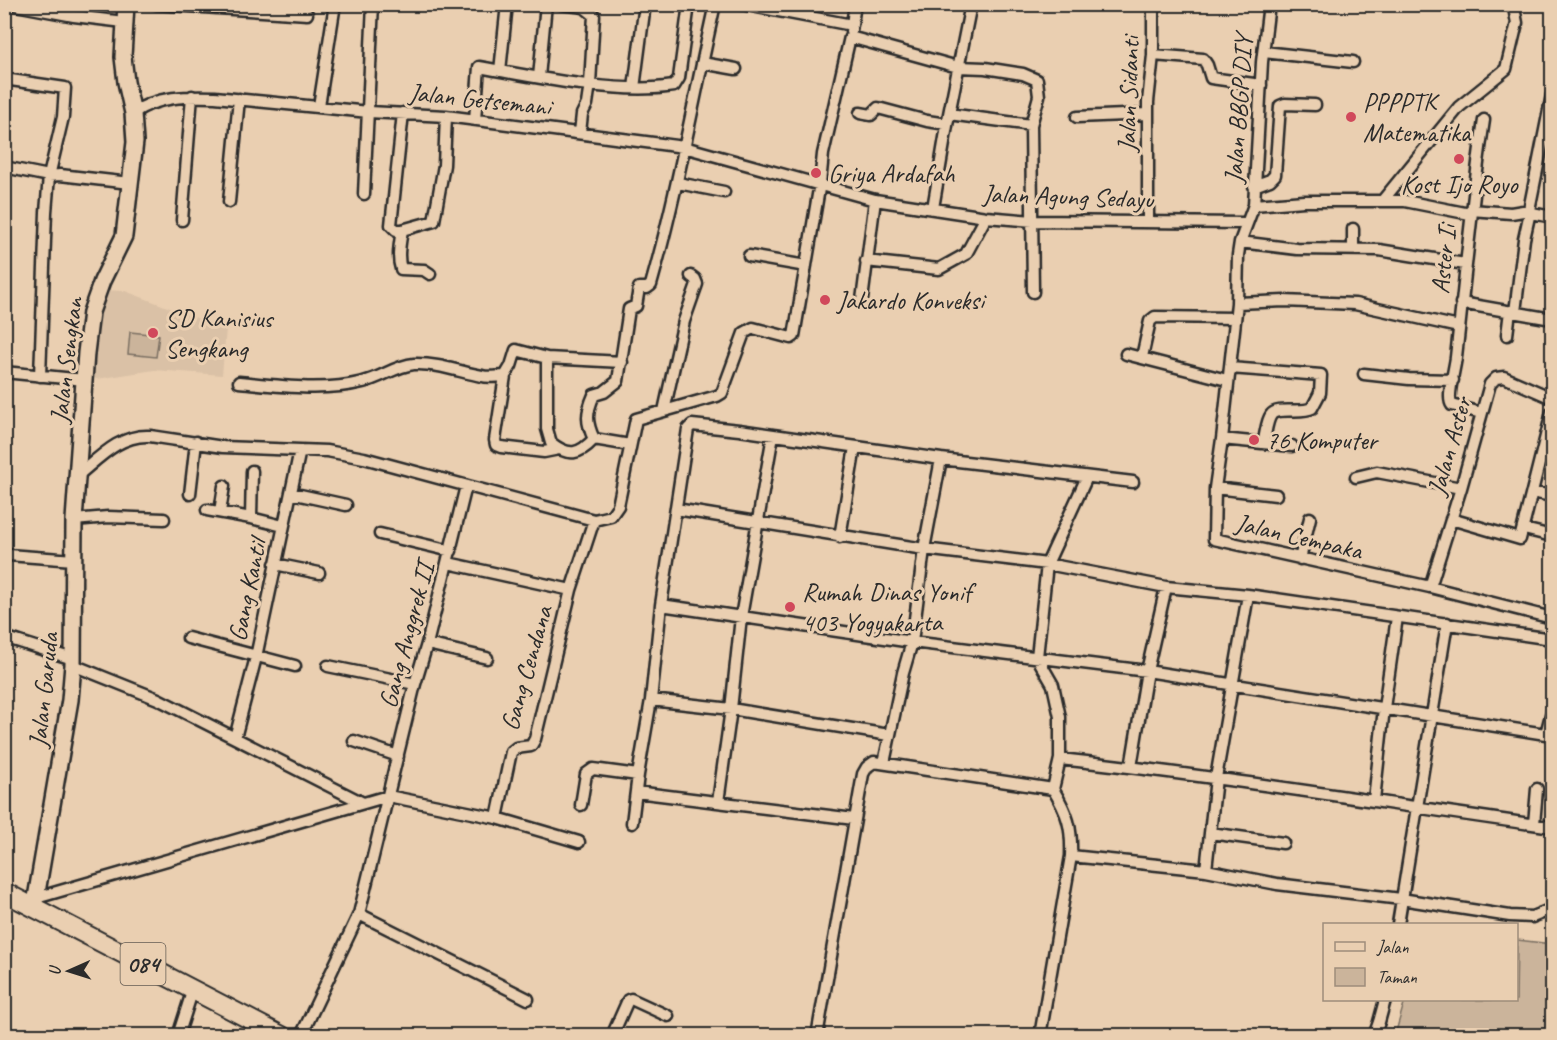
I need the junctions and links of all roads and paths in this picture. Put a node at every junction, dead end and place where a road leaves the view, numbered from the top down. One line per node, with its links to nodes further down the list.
1 (10, 4): 20 (street)
2 (126, 4): 22 (main road, Jalan Sengkan)
3 (156, 4): 19 (street)
4 (335, 4): 41 (street)
5 (373, 4): 42 (street)
6 (507, 4): 31 (street)
7 (546, 4): 32 (street)
8 (561, 4): 34 (street)
9 (645, 4): 36 (street)
10 (688, 4): 36 (street)
11 (715, 4): 28 (street)
12 (741, 4): 18 (street)
13 (855, 4): 23 (street)
14 (971, 4): 29 (street)
15 (1153, 4): 26 (street, Jalan Sidanti)
16 (1269, 4): 25 (street, Jalan BBGP DIY)
17 (1509, 4): 64 (street)
18 (760, 6): 23 (street)
19 (257, 8): 21 (street)
20 (74, 10): 22 (street)
21 (307, 14)
22 (124, 22): 43 (main road, Jalan Sengkan)
23 (852, 25): 24 (street)
24 (850, 37): 29 (street); 59 (street)
25 (1264, 51): 27 (street); 35 (street, Jalan BBGP DIY)
26 (1154, 55): 35 (street); 46 (street, Jalan Sidanti)
27 (1353, 62)
28 (702, 63): 30 (street); 54 (street)
29 (958, 66): 49 (street); 52 (street)
30 (736, 69)
31 (500, 71): 32 (street); 50 (street)
32 (539, 78): 34 (street)
33 (4, 79): 56 (street)
34 (590, 84): 36 (street); 53 (street)
35 (1261, 85): 60 (street, Jalan BBGP DIY)
36 (634, 88)
37 (1552, 94): 67 (street)
38 (192, 96): 39 (street, Jalan Getsemani); 43 (street, Jalan Getsemani); 72 (street)
39 (239, 99): 41 (street, Jalan Getsemani); 65 (street)
40 (1315, 105): 60 (street)
41 (319, 106): 42 (street, Jalan Getsemani)
42 (369, 112): 44 (street, Jalan Getsemani); 62 (street)
43 (134, 113): 57 (main road, Jalan Sengkan)
44 (403, 113): 47 (street, Jalan Getsemani); 76 (street)
45 (860, 113): 49 (street)
46 (1148, 114): 48 (street); 74 (street, Jalan Sidanti)
47 (446, 116): 50 (street, Jalan Getsemani); 76 (street)
48 (1077, 117)
49 (948, 119): 52 (street); 66 (street)
50 (475, 120): 53 (street, Jalan Getsemani)
51 (1484, 120): 68 (street, Aster Ii)
52 (1031, 125): 73 (street)
53 (584, 134): 54 (street, Jalan Getsemani)
54 (684, 147): 58 (street); 59 (street, Jalan Getsemani)
55 (4, 167): 56 (street)
56 (49, 176): 57 (street); 101 (street)
57 (130, 183): 103 (main road, Jalan Sengkan)
58 (678, 183): 61 (street); 97 (street)
59 (820, 183): 63 (street, Jalan Agung Sedayu); 82 (street)
60 (1254, 186): 69 (street, Jalan BBGP DIY)
61 (724, 192)
62 (364, 194)
63 (876, 200): 66 (street, Jalan Agung Sedayu); 80 (street)
64 (1383, 200): 68 (street, Jalan Agung Sedayu); 69 (street, Jalan Agung Sedayu)
65 (229, 202)
66 (933, 208): 71 (street, Jalan Agung Sedayu)
67 (1530, 211): 68 (street, Jalan Agung Sedayu); 70 (street, Jalan Agung Sedayu); 89 (street)
68 (1471, 212): 81 (street, Aster Ii)
69 (1250, 214): 74 (street, Jalan Agung Sedayu); 77 (street, Jalan Cempaka)
70 (1552, 217)
71 (986, 218): 73 (street, Jalan Agung Sedayu); 80 (street)
72 (182, 220)
73 (1033, 221): 74 (street, Jalan Agung Sedayu); 85 (street)
74 (1148, 222)
75 (1353, 229): 78 (street)
76 (402, 230): 83 (street)
77 (1240, 242): 78 (street); 87 (street, Jalan Cempaka)
78 (1353, 250): 81 (street)
79 (749, 256): 82 (street)
80 (866, 261): 86 (street)
81 (1465, 264): 88 (street, Aster Ii)
82 (806, 266): 108 (street)
83 (430, 274)
84 (691, 276): 108 (street)
85 (1033, 292)
86 (862, 300)
87 (1237, 303): 90 (street, Jalan Cempaka); 92 (street)
88 (1461, 303): 89 (street); 92 (street, Aster Ii)
89 (1513, 312): 91 (street); 93 (street)
90 (1235, 318): 95 (street); 98 (street, Jalan Cempaka)
91 (1552, 319)
92 (1459, 327): 105 (street, Aster Ii)
93 (1506, 335)
94 (1126, 354): 95 (street)
95 (1142, 357): 104 (street)
96 (547, 358): 97 (street); 102 (street); 119 (street)
97 (622, 362): 112 (street)
98 (1230, 368): 104 (street, Jalan Cempaka); 115 (street)
99 (4, 372): 101 (street)
100 (1364, 375): 105 (street)
101 (40, 376): 103 (street)
102 (505, 376): 106 (street); 119 (street)
103 (85, 380): 123 (main road, Jalan Sengkan)
104 (1227, 380): 113 (street, Jalan Cempaka)
105 (1453, 380): 110 (street, Aster Ii)
106 (239, 382)
107 (1552, 398): 110 (street, Jalan Aster)
108 (664, 411): 116 (street)
109 (1552, 412): 131 (street)
110 (1481, 413): 130 (street, Jalan Aster)
111 (773, 435): 118 (street); 137 (street); 146 (street)
112 (594, 439): 116 (street); 119 (street)
113 (1222, 440): 115 (street); 129 (street, Jalan Cempaka)
114 (196, 442): 120 (street); 123 (street); 133 (street)
115 (1263, 443): 117 (street)
116 (630, 445): 145 (street)
117 (1292, 446)
118 (855, 447): 121 (street); 151 (street)
119 (559, 449)
120 (300, 450): 128 (street); 132 (street, Gang Kantil)
121 (941, 459): 124 (street); 152 (street)
122 (252, 471): 140 (street)
123 (77, 476): 144 (main road, Jalan Garuda)
124 (1087, 477): 126 (street); 159 (street)
125 (1356, 477): 130 (street)
126 (1133, 482)
127 (224, 486): 139 (street)
128 (466, 486): 145 (street); 153 (street, Gang Anggrek II)
129 (1215, 488): 134 (street); 156 (street, Jalan Cempaka)
130 (1461, 488): 143 (street, Jalan Aster)
131 (1532, 492): 135 (street); 148 (street)
132 (291, 493): 136 (street); 147 (street, Gang Kantil)
133 (190, 494)
134 (1276, 495)
135 (1552, 496)
136 (346, 506)
137 (676, 509): 146 (street); 165 (street)
138 (207, 510): 139 (street)
139 (220, 512): 140 (street)
140 (250, 518): 147 (street)
141 (1310, 518): 156 (street)
142 (164, 519): 144 (street)
143 (1451, 519): 148 (street); 162 (street, Jalan Aster)
144 (74, 520): 155 (main road, Jalan Garuda)
145 (594, 520): 163 (street, Gang Cendana)
146 (756, 523): 151 (street); 166 (street)
147 (283, 526): 158 (street, Gang Kantil)
148 (1524, 529): 150 (street)
149 (380, 534): 153 (street)
150 (1552, 536)
151 (840, 537): 152 (street)
152 (924, 549): 159 (street); 173 (street)
153 (451, 551): 157 (street, Gang Anggrek II)
154 (8, 555): 155 (street)
155 (74, 560): 178 (main road, Jalan Garuda)
156 (1300, 560): 162 (street, Jalan Cempaka)
157 (448, 563): 163 (street); 174 (street, Gang Anggrek II)
158 (275, 564): 160 (street); 175 (street, Gang Kantil)
159 (1047, 564): 161 (street); 176 (street)
160 (319, 573)
161 (1166, 587): 164 (street); 181 (street)
162 (1430, 587): 168 (street, Jalan Cempaka)
163 (571, 590): 208 (street, Gang Cendana)
164 (1248, 595): 167 (street); 183 (street)
165 (661, 605): 166 (street); 184 (street)
166 (741, 617): 173 (street); 186 (street)
167 (1397, 617): 169 (street); 185 (street)
168 (1552, 618)
169 (1447, 623): 172 (street); 188 (street)
170 (4, 637): 178 (street)
171 (188, 638): 175 (street)
172 (1552, 639)
173 (912, 642): 176 (street); 190 (street)
174 (427, 644): 177 (street); 182 (street, Gang Anggrek II)
175 (256, 657): 179 (street); 191 (street, Gang Kantil)
176 (1037, 657): 181 (street); 194 (street)
177 (487, 658)
178 (73, 662): 191 (street); 220 (main road, Jalan Garuda)
179 (295, 666)
180 (328, 666): 182 (street)
181 (1147, 670): 183 (street); 196 (street)
182 (415, 684): 193 (street, Gang Anggrek II)
183 (1233, 684): 185 (street); 198 (street)
184 (651, 700): 186 (street); 197 (street)
185 (1384, 708): 188 (street); 203 (street)
186 (731, 709): 190 (street); 204 (street)
187 (1552, 711): 189 (street)
188 (1433, 716): 189 (street); 207 (street)
189 (1549, 734)
190 (889, 735): 195 (street)
191 (235, 738): 205 (street)
192 (354, 741): 193 (street)
193 (398, 756): 202 (street, Gang Anggrek II)
194 (1060, 759): 196 (street); 199 (street)
195 (884, 763): 199 (street); 209 (street)
196 (1131, 767): 198 (street)
197 (638, 776): 201 (street); 206 (street)
198 (1216, 778): 203 (street); 213 (street)
199 (1053, 789): 216 (street)
200 (1537, 789): 211 (street)
201 (636, 792): 204 (street); 210 (street)
202 (388, 796): 205 (street); 208 (street); 222 (street, Gang Anggrek II)
203 (1374, 800): 207 (street)
204 (718, 802): 209 (street)
205 (363, 803): 220 (street)
206 (581, 805)
207 (1418, 809): 211 (street); 219 (street)
208 (497, 818): 214 (street)
209 (854, 819): 232 (street)
210 (632, 823)
211 (1534, 824): 212 (street)
212 (1552, 827)
213 (1210, 833): 215 (street); 217 (street)
214 (579, 842)
215 (1283, 843)
216 (1071, 856): 217 (street); 233 (street)
217 (1206, 870): 219 (street)
218 (4, 892): 220 (main road, 084)
219 (1401, 899): 221 (street); 223 (street)
220 (34, 902): 224 (main road, 084)
221 (1552, 909)
222 (359, 914): 225 (street); 230 (street, Gang Anggrek II)
223 (1398, 923)
224 (193, 989): 228 (street); 229 (main road, 084)
225 (528, 999)
226 (1384, 1001): 234 (street)
227 (668, 1016): 231 (street)
228 (178, 1035)
229 (282, 1035)
230 (301, 1035)
231 (612, 1035)
232 (817, 1035)
233 (1040, 1035)
234 (1374, 1035)

